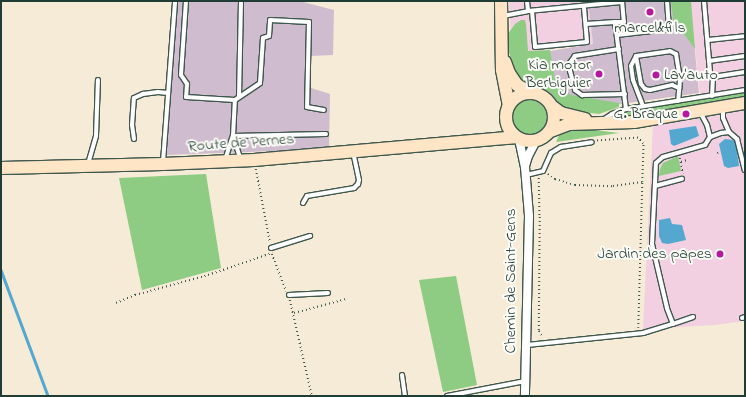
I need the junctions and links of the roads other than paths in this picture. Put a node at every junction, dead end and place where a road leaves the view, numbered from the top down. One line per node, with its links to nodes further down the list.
1 (175, 1): 27 (lane)
2 (186, 1): 32 (lane)
3 (241, 1): 31 (lane)
4 (501, 1): 11 (main road)
5 (527, 1): 10 (lane)
6 (622, 1): 9 (lane); 12 (lane)
7 (667, 1): 14 (lane)
8 (704, 1): 16 (lane)
9 (586, 4): 10 (lane); 13 (lane)
10 (530, 11): 11 (lane); 13 (lane)
11 (502, 16): 18 (main road)
12 (615, 22): 13 (lane); 14 (lane)
13 (586, 24)
14 (617, 35): 17 (lane)
15 (745, 36): 16 (lane)
16 (708, 40): 21 (lane)
17 (619, 49): 29 (lane); 29 (lane)
18 (502, 54): 28 (main road); 35 (main road)
19 (636, 56): 25 (lane); 25 (lane); 36 (lane)
20 (745, 56): 21 (lane)
21 (709, 61): 23 (lane)
22 (745, 72): 23 (lane)
23 (714, 77): 30 (lane)
24 (98, 80): 58 (lane)
25 (678, 88): 33 (lane)
26 (745, 90): 30 (lane)
27 (168, 93): 50 (lane); 57 (lane)
28 (531, 93): 35 (main road); 37 (main road)
29 (625, 94): 39 (lane)
30 (712, 96): 33 (lane)
31 (239, 97): 32 (lane); 40 (lane)
32 (235, 100): 47 (lane)
33 (678, 101): 36 (lane)
34 (745, 103): 38 (main road)
35 (509, 105): 42 (main road)
36 (643, 106): 39 (lane)
37 (553, 107): 43 (main road); 44 (main road)
38 (723, 108): 41 (main road); 45 (lane)
39 (626, 109): 43 (lane)
40 (324, 110)
41 (700, 112): 43 (main road); 48 (lane)
42 (506, 119): 49 (main road); 51 (main road)
43 (600, 122): 44 (main road)
44 (551, 131): 52 (main road)
45 (729, 132): 48 (lane); 61 (lane)
46 (326, 134): 47 (lane)
47 (233, 136): 55 (lane); 56 (lane)
48 (710, 136): 64 (lane)
49 (517, 138): 51 (main road, Route de Pernes); 52 (main road); 59 (street, Chemin de Saint-Gens)
50 (134, 139)
51 (483, 139): 54 (main road, Route de Pernes)
52 (536, 141): 59 (street, Chemin de Saint-Gens)
53 (592, 142): 62 (lane)
54 (353, 151): 55 (main road, Route de Pernes); 65 (lane)
55 (241, 160): 56 (main road, Route de Pernes)
56 (225, 161): 57 (main road, Route de Pernes)
57 (163, 164): 58 (main road, Route de Pernes)
58 (87, 166): 60 (main road, Route de Pernes)
59 (525, 167): 62 (street, Chemin de Saint-Gens)
60 (1, 168)
61 (745, 170)
62 (525, 175): 72 (street, Chemin de Saint-Gens)
63 (682, 179): 64 (lane)
64 (655, 186): 71 (lane)
65 (303, 203)
66 (310, 236): 67 (lane)
67 (270, 248)
68 (328, 293): 69 (lane)
69 (289, 295)
70 (693, 317): 71 (lane)
71 (673, 324): 72 (lane)
72 (527, 345): 74 (street, Chemin de Saint-Gens)
73 (402, 375): 75 (lane)
74 (526, 381): 76 (lane); 77 (street, Chemin de Saint-Gens)
75 (405, 396)
76 (447, 396)
77 (525, 396)

